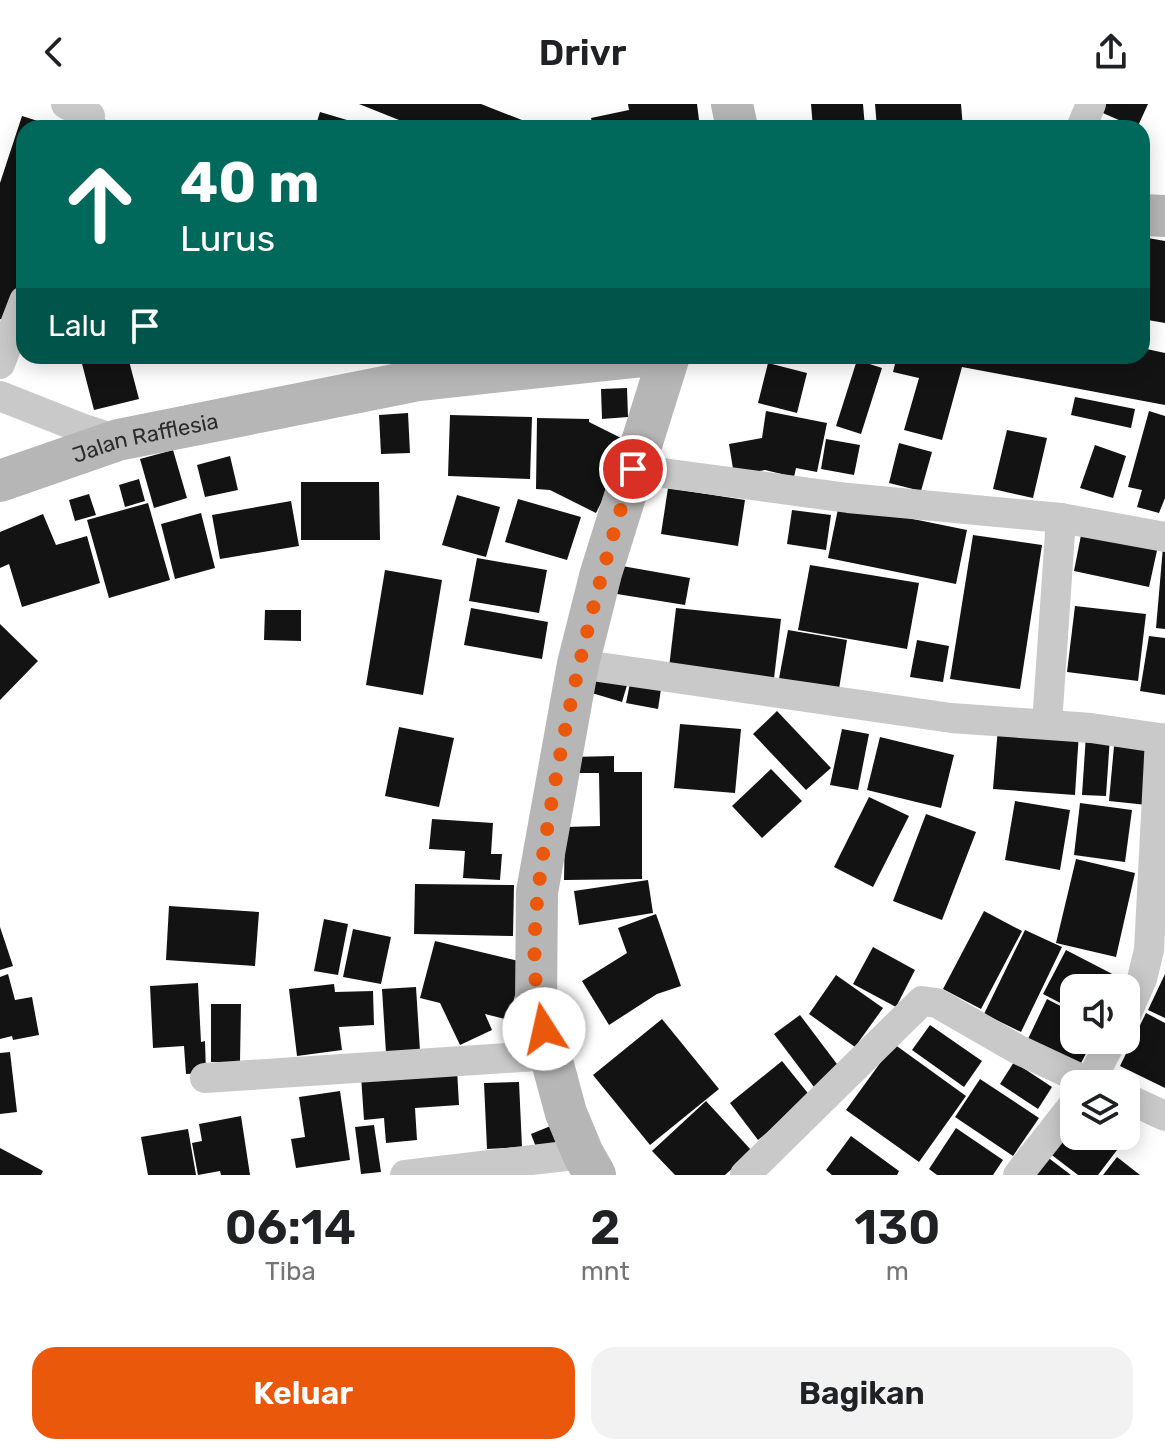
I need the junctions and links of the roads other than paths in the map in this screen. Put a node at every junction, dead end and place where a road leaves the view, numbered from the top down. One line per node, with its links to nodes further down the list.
1 (66, 104): 2 (street)
2 (89, 120)
3 (16, 322): 4 (street)
4 (0, 364)
5 (487, 364): 7 (street, Jalan Rafflesia)
6 (666, 364): 10 (street)
7 (410, 368): 9 (street, Jalan Rafflesia)
8 (0, 396): 9 (street)
9 (118, 440): 11 (street, Jalan Rafflesia)
10 (633, 469): 12 (street); 14 (street)
11 (0, 481)
12 (1061, 518): 13 (street); 15 (street)
13 (1165, 537)
14 (578, 664): 15 (street); 18 (street)
15 (1047, 724): 16 (street)
16 (1162, 738): 17 (street)
17 (1140, 984)
18 (551, 1055): 20 (street); 24 (street)
19 (1061, 1070): 26 (street)
20 (205, 1078)
21 (1140, 1104): 22 (street)
22 (1165, 1116)
23 (1060, 1122): 27 (street)
24 (589, 1165): 25 (street)
25 (405, 1175)
26 (745, 1175)
27 (1018, 1175)

